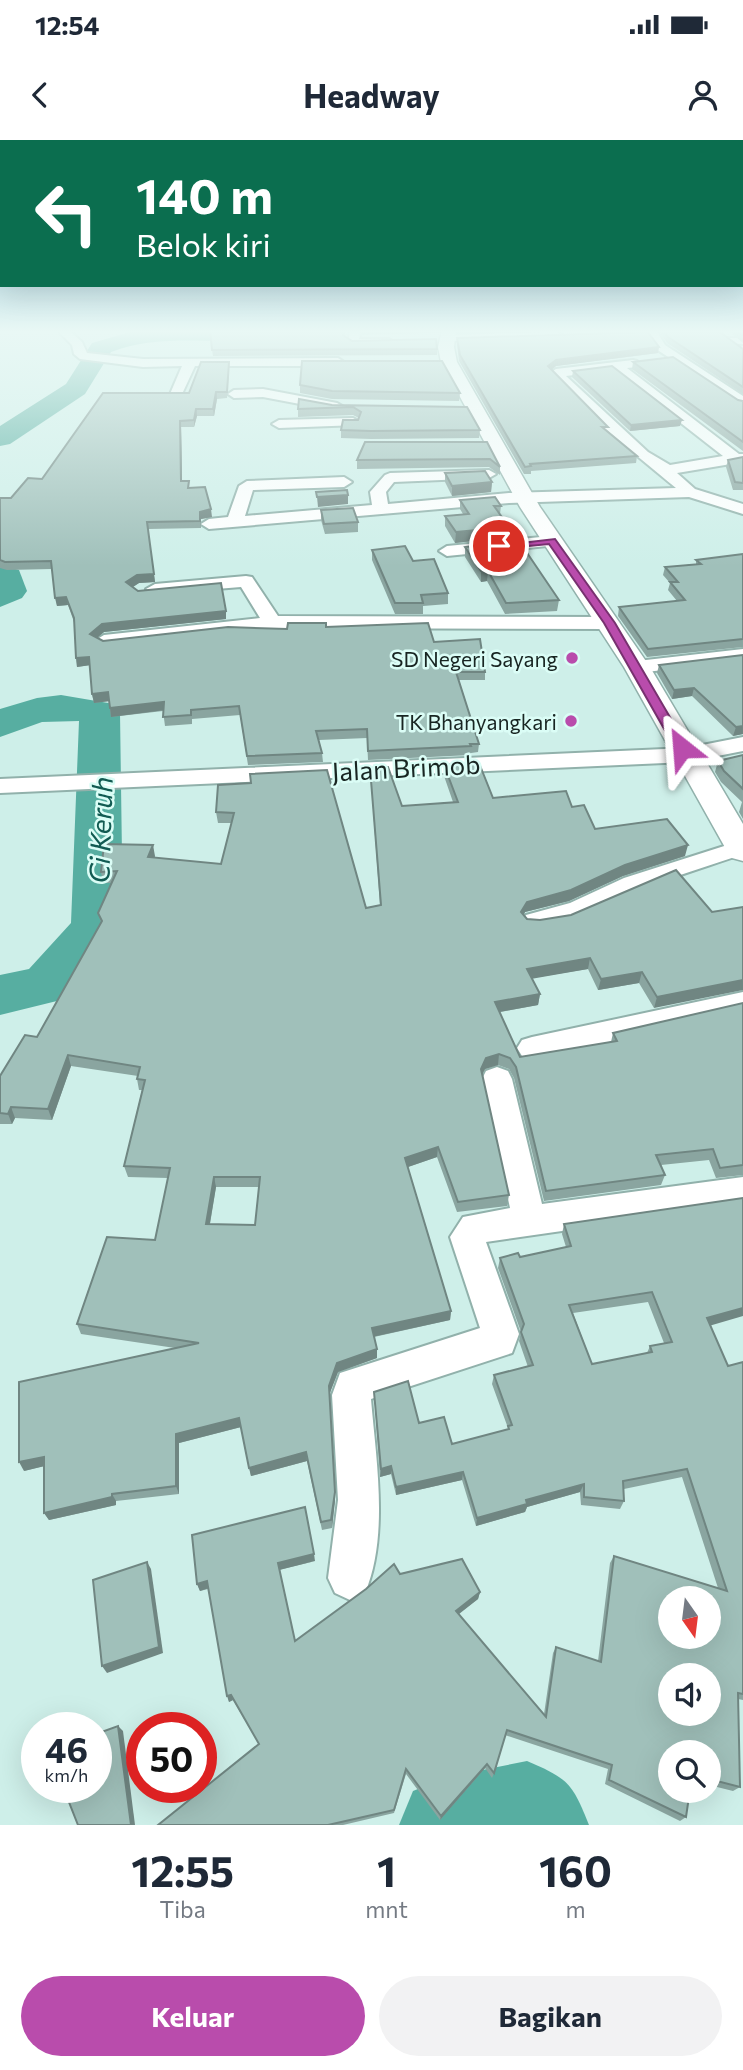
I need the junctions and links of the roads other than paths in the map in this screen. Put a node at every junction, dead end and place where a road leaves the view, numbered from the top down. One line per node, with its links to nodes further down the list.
1 (471, 409): 7 (main road)
2 (594, 409): 9 (street)
3 (673, 409): 8 (street)
4 (374, 422): 5 (street)
5 (279, 424)
6 (471, 444): 7 (street)
7 (497, 444): 13 (main road)
8 (740, 459): 9 (street)
9 (667, 470): 12 (street)
10 (489, 474): 14 (street)
11 (344, 482): 16 (street)
12 (696, 494): 13 (street); 15 (street)
13 (528, 503): 14 (street); 18 (main road)
14 (381, 509): 16 (street)
15 (743, 509)
16 (235, 522): 17 (street)
17 (209, 524)
18 (551, 541): 19 (street); 22 (main road)
19 (447, 551)
20 (138, 591): 21 (street)
21 (272, 622): 22 (street); 23 (street)
22 (610, 623): 25 (main road)
23 (104, 641)
24 (743, 655): 25 (street)
25 (637, 667): 27 (main road)
26 (743, 744): 27 (street, Jalan Brimob)
27 (693, 751): 29 (street, Jalan Brimob); 31 (main road)
28 (0, 778): 29 (street, Jalan Brimob)
29 (84, 778): 30 (street, Jalan Brimob)
30 (0, 786)
31 (742, 849): 32 (street)
32 (535, 920)
33 (743, 1002): 34 (street)
34 (532, 1048)
35 (497, 1079): 37 (street)
36 (743, 1191): 37 (street)
37 (529, 1219): 38 (street)
38 (351, 1578)

